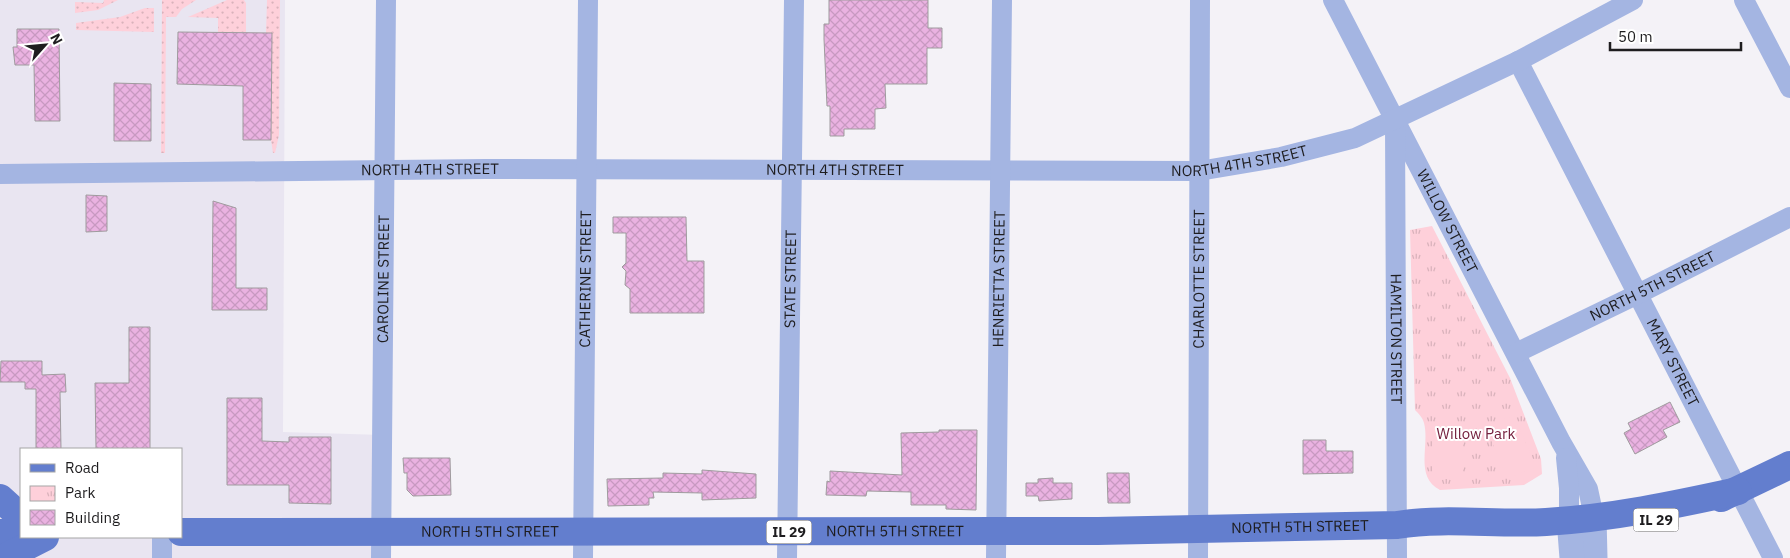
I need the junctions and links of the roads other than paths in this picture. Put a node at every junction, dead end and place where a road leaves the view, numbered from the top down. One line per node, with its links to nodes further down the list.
1 (386, 0): 15 (street, CAROLINE STREET)
2 (588, 0): 13 (street, CATHERINE STREET)
3 (794, 0): 12 (street, STATE STREET)
4 (1002, 0): 16 (street, HENRIETTA STREET)
5 (1200, 0): 14 (street, CHARLOTTE STREET)
6 (1333, 0): 11 (street, WILLOW STREET)
7 (1633, 0): 9 (street, NORTH 4TH STREET)
8 (1744, 0): 10 (street)
9 (1518, 61): 11 (street, NORTH 4TH STREET); 19 (street, MARY STREET)
10 (1790, 88)
11 (1395, 120): 14 (street, NORTH 4TH STREET); 20 (street, WILLOW STREET); 25 (street, HAMILTON STREET)
12 (792, 170): 13 (street, NORTH 4TH STREET); 16 (street, NORTH 4TH STREET); 36 (street, STATE STREET)
13 (586, 171): 15 (street, NORTH 4TH STREET); 35 (street, CATHERINE STREET)
14 (1199, 171): 16 (street, NORTH 4TH STREET); 26 (street, CHARLOTTE STREET)
15 (384, 172): 17 (street, NORTH 4TH STREET); 34 (street, CAROLINE STREET)
16 (1001, 172): 27 (street, HENRIETTA STREET)
17 (0, 174)
18 (1790, 217): 19 (street, NORTH 5TH STREET)
19 (1638, 294): 20 (street, NORTH 5TH STREET); 22 (street, MARY STREET)
20 (1516, 353): 31 (street, WILLOW STREET)
21 (1790, 465): 22 (main road, IL 29)
22 (1738, 491): 31 (main road, NORTH 5TH STREET / IL 29); 42 (street, MARY STREET)
23 (0, 498): 24 (main road)
24 (20, 516)
25 (1397, 526): 26 (main road, NORTH 5TH STREET / IL 29); 31 (main road, NORTH 5TH STREET / IL 29); 41 (street, HAMILTON STREET)
26 (1199, 529): 27 (main road, NORTH 5TH STREET / IL 29); 40 (street, CHARLOTTE STREET)
27 (997, 531): 36 (main road, NORTH 5TH STREET / IL 29); 39 (street, HENRIETTA STREET)
28 (182, 532): 34 (main road, NORTH 5TH STREET / IL 29)
29 (0, 533): 30 (main road)
30 (20, 533)
31 (1582, 534)
32 (43, 538): 37 (main road)
33 (162, 538): 38 (street)
34 (381, 545): 35 (main road, NORTH 5TH STREET / IL 29)
35 (583, 545): 36 (main road, NORTH 5TH STREET / IL 29)
36 (787, 545)
37 (4, 558)
38 (162, 558)
39 (996, 558)
40 (1198, 558)
41 (1397, 558)
42 (1773, 558)

